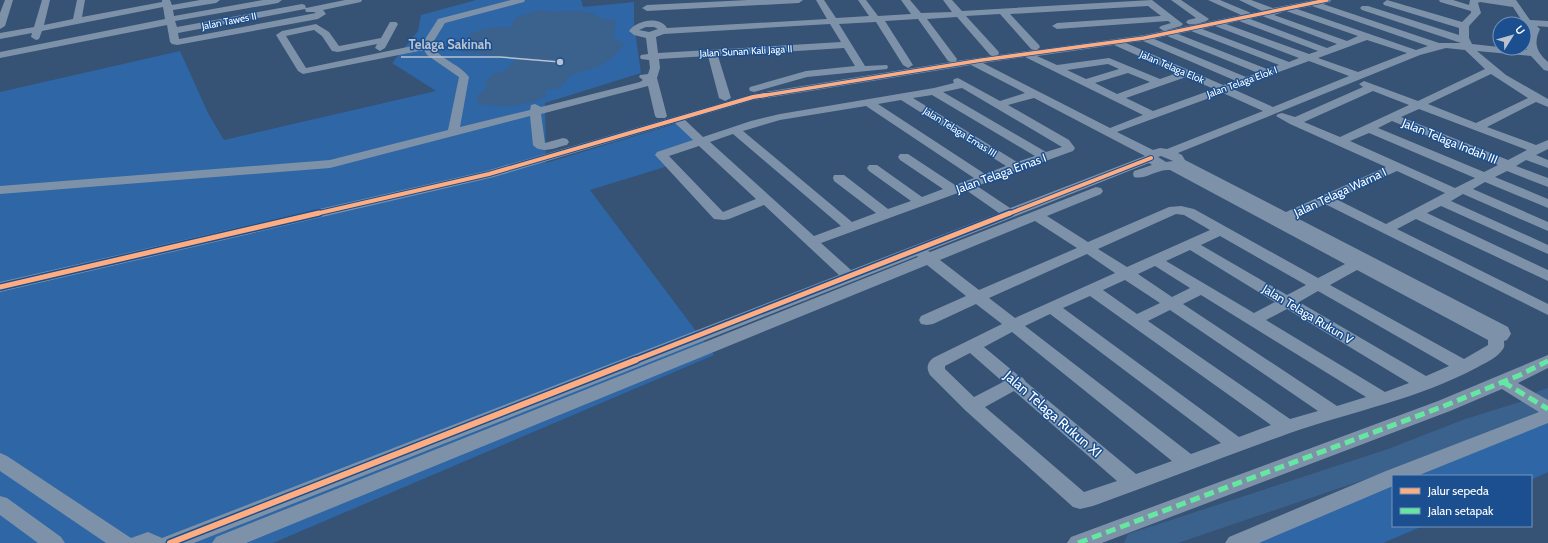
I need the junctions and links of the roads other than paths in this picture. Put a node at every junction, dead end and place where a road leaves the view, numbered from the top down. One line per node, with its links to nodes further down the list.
1 (9, 0): 52 (street)
2 (46, 0): 64 (street)
3 (81, 0): 47 (street)
4 (216, 0): 28 (street)
5 (278, 0): 49 (street)
6 (358, 0): 22 (street)
7 (520, 0): 70 (street)
8 (798, 0): 26 (street)
9 (820, 0): 46 (street)
10 (827, 0): 46 (street)
11 (862, 0): 44 (street)
12 (905, 0): 41 (street)
13 (947, 0): 38 (street)
14 (1175, 0): 32 (street)
15 (1212, 0): 37 (street)
16 (1243, 0): 37 (street)
17 (1327, 0): 23 (street)
18 (1400, 0): 27 (street)
19 (1444, 0): 40 (street)
20 (1482, 0): 24 (street)
21 (1146, 1): 29 (street); 36 (street)
22 (338, 2): 35 (street)
23 (1312, 2): 33 (street); 39 (street)
24 (1513, 2): 42 (street)
25 (300, 3): 35 (street); 49 (street)
26 (714, 3): 43 (street)
27 (1387, 3): 34 (street); 40 (street)
28 (168, 4): 49 (street); 53 (street)
29 (1035, 5): 31 (street); 54 (street)
30 (1433, 7): 40 (street)
31 (998, 8): 38 (street); 75 (street)
32 (1187, 8): 36 (street); 48 (street)
33 (1292, 8): 37 (street); 62 (street)
34 (1365, 8): 39 (street); 73 (street)
35 (318, 9): 49 (street, Jalan Tawes II)
36 (1158, 9): 48 (street)
37 (1266, 10): 45 (street); 68 (street)
38 (958, 13): 41 (street); 78 (street)
39 (1342, 13): 72 (street)
40 (1472, 14): 73 (street)
41 (918, 15): 44 (street); 85 (street)
42 (1522, 16)
43 (643, 18): 46 (street); 81 (street)
44 (876, 18): 46 (street); 88 (street)
45 (1238, 18): 50 (street); 76 (street)
46 (835, 20): 71 (street); 91 (street)
47 (77, 21): 53 (street); 64 (street)
48 (1174, 21): 54 (street); 65 (street)
49 (171, 23): 53 (street)
50 (1214, 23): 58 (street); 86 (street)
51 (1548, 24): 55 (street)
52 (0, 26)
53 (97, 26): 64 (street)
54 (1057, 26): 65 (street)
55 (1532, 26)
56 (1532, 26): 57 (street)
57 (1548, 27)
58 (1192, 28): 59 (street); 89 (street)
59 (1168, 33): 63 (street); 96 (street)
60 (326, 34): 67 (street); 67 (street); 84 (street)
61 (0, 36): 64 (street)
62 (1368, 36): 68 (street, Jalan Telaga Elok I); 79 (street)
63 (1144, 38): 66 (street); 100 (street)
64 (36, 39): 69 (street); 80 (street); 90 (street)
65 (1074, 41): 75 (street)
66 (1114, 42): 75 (street); 97 (street, Jalan Telaga Elok)
67 (382, 44): 70 (street); 84 (street)
68 (1347, 44): 76 (street, Jalan Telaga Elok I)
69 (0, 45)
70 (427, 45): 84 (street); 127 (street)
71 (846, 45): 77 (street, Jalan Sunan Kali Jaga II); 91 (street)
72 (1438, 46): 73 (street); 79 (street)
73 (1468, 46): 74 (street); 95 (street); 101 (street)
74 (1492, 49)
75 (1031, 50): 78 (street); 87 (street); 92 (street)
76 (1327, 51): 86 (street, Jalan Telaga Elok I)
77 (712, 52): 81 (street, Jalan Sunan Kali Jaga II); 109 (street)
78 (994, 53): 85 (street)
79 (1416, 53): 101 (street)
80 (0, 55)
81 (649, 56): 99 (street)
82 (1528, 56): 98 (street)
83 (1530, 56): 94 (street)
84 (375, 57)
85 (952, 58): 88 (street)
86 (1308, 58): 89 (street, Jalan Telaga Elok I); 101 (street)
87 (977, 61): 104 (street); 107 (street); 126 (street)
88 (908, 65): 91 (street)
89 (1288, 65): 96 (street, Jalan Telaga Elok I)
90 (0, 66)
91 (865, 68): 109 (street)
92 (1056, 68): 93 (street); 102 (street)
93 (1129, 68): 102 (street); 103 (street)
94 (1548, 68)
95 (1492, 70): 111 (street); 113 (street)
96 (1267, 73): 100 (street, Jalan Telaga Elok I)
97 (1187, 74): 103 (street); 105 (street, Jalan Telaga Elok)
98 (1548, 75)
99 (648, 78): 117 (street); 120 (street)
100 (1245, 81): 105 (street, Jalan Telaga Elok I)
101 (1365, 82): 113 (street); 118 (street); 123 (street)
102 (1085, 83): 110 (street)
103 (1160, 83): 110 (street)
104 (822, 85): 116 (street); 122 (street)
105 (1223, 89): 118 (street, Jalan Telaga Elok); 119 (street, Jalan Telaga Elok I)
106 (934, 91): 108 (street); 115 (street, Jalan Telaga Emas I); 133 (street)
107 (1034, 94): 115 (street); 134 (street)
108 (904, 97): 112 (street); 138 (street, Jalan Telaga Emas III)
109 (725, 98): 120 (street)
110 (1116, 98): 119 (street)
111 (1536, 98): 114 (street); 124 (street)
112 (868, 102): 116 (street); 143 (street)
113 (1418, 104): 121 (street); 124 (street)
114 (1548, 104)
115 (998, 105): 133 (street, Jalan Telaga Emas I)
116 (850, 106): 128 (street)
117 (535, 110): 120 (street); 127 (street)
118 (1278, 114): 123 (street, Jalan Telaga Elok); 134 (street)
119 (1152, 115): 126 (street, Jalan Telaga Elok I)
120 (661, 116)
121 (1391, 117): 125 (street); 137 (street, Jalan Telaga Indah III)
122 (677, 119): 129 (street); 175 (street)
123 (1294, 122): 130 (street, Jalan Telaga Elok)
124 (1477, 127): 131 (street)
125 (1368, 128): 130 (street); 141 (street)
126 (1115, 129): 134 (street)
127 (453, 130): 135 (street)
128 (735, 130): 129 (street); 161 (street)
129 (701, 141): 151 (street); 151 (street)
130 (1339, 142): 139 (street, Jalan Telaga Elok)
131 (1541, 148): 136 (street); 137 (street)
132 (904, 157): 148 (street)
133 (1045, 157): 138 (street, Jalan Telaga Emas I)
134 (1165, 159): 155 (street); 158 (street); 159 (street); 170 (street)
135 (338, 160): 144 (street); 147 (street)
136 (1548, 164)
137 (1508, 165): 141 (street); 145 (street, Jalan Telaga Indah III)
138 (1016, 167): 143 (street, Jalan Telaga Emas I)
139 (1396, 167): 149 (street, Jalan Telaga Elok); 150 (street, Jalan Telaga Warna I)
140 (873, 168): 153 (street)
141 (1485, 177): 149 (street); 154 (street)
142 (839, 178): 157 (street)
143 (984, 179): 146 (street, Jalan Telaga Emas I)
144 (0, 184)
145 (1548, 184)
146 (967, 185): 148 (street, Jalan Telaga Emas I); 155 (street)
147 (0, 190)
148 (953, 190): 153 (street, Jalan Telaga Emas I)
149 (1459, 191): 152 (street); 160 (street, Jalan Telaga Elok)
150 (1325, 199): 159 (street, Jalan Telaga Warna I); 162 (street)
151 (765, 200): 164 (street)
152 (1440, 201): 156 (street); 167 (street)
153 (921, 202): 157 (street, Jalan Telaga Emas I)
154 (1548, 204)
155 (1010, 214): 168 (street)
156 (1417, 214): 162 (street); 172 (street)
157 (887, 215): 161 (street, Jalan Telaga Emas I)
158 (1036, 215): 166 (street); 168 (street)
159 (1285, 218): 187 (street)
160 (1548, 226)
161 (851, 228): 164 (street, Jalan Telaga Emas I)
162 (1387, 229): 182 (street)
163 (1219, 231): 165 (street); 166 (street); 174 (street)
164 (811, 242): 173 (street)
165 (1190, 244): 169 (street); 179 (street, Jalan Telaga Rukun V)
166 (1086, 248): 171 (street); 178 (street)
167 (1548, 250)
168 (923, 254): 173 (street); 178 (street); 211 (street)
169 (1156, 260): 171 (street); 176 (street)
170 (1356, 264): 174 (street); 187 (street)
171 (1126, 273): 177 (street); 180 (street)
172 (1548, 276)
173 (850, 277): 210 (street)
174 (1318, 286): 179 (street); 190 (street)
175 (0, 287)
176 (1202, 288): 180 (street); 184 (street)
177 (1091, 289): 181 (street); 185 (street)
178 (977, 297): 183 (street); 186 (street)
179 (1288, 302): 184 (street); 192 (street, Jalan Telaga Rukun V)
180 (1169, 304): 185 (street); 197 (street)
181 (1051, 307): 186 (street); 199 (street)
182 (1548, 310)
183 (928, 320)
184 (1254, 320): 194 (street)
185 (1136, 321): 198 (street)
186 (1013, 325): 188 (street); 201 (street)
187 (1496, 338): 190 (street)
188 (972, 346): 191 (street, Jalan Telaga Rukun XI); 195 (street)
189 (1548, 361): 193 (street)
190 (1464, 367): 192 (street)
191 (1017, 382): 195 (street); 204 (street, Jalan Telaga Rukun XI)
192 (1425, 384): 194 (street)
193 (1510, 386): 196 (street); 212 (street)
194 (1383, 399): 197 (street)
195 (972, 406): 204 (street)
196 (1546, 410): 202 (street)
197 (1334, 413): 198 (street)
198 (1287, 427): 199 (street)
199 (1237, 445): 201 (street)
200 (0, 461): 207 (street)
201 (1189, 462): 204 (street)
202 (1398, 475)
203 (1392, 477): 213 (street)
204 (1132, 482)
205 (0, 504): 206 (street)
206 (54, 543)
207 (123, 543)
208 (139, 543): 209 (street)
209 (154, 543)
210 (170, 543)
211 (223, 543)
212 (1078, 543)
213 (1236, 543)

